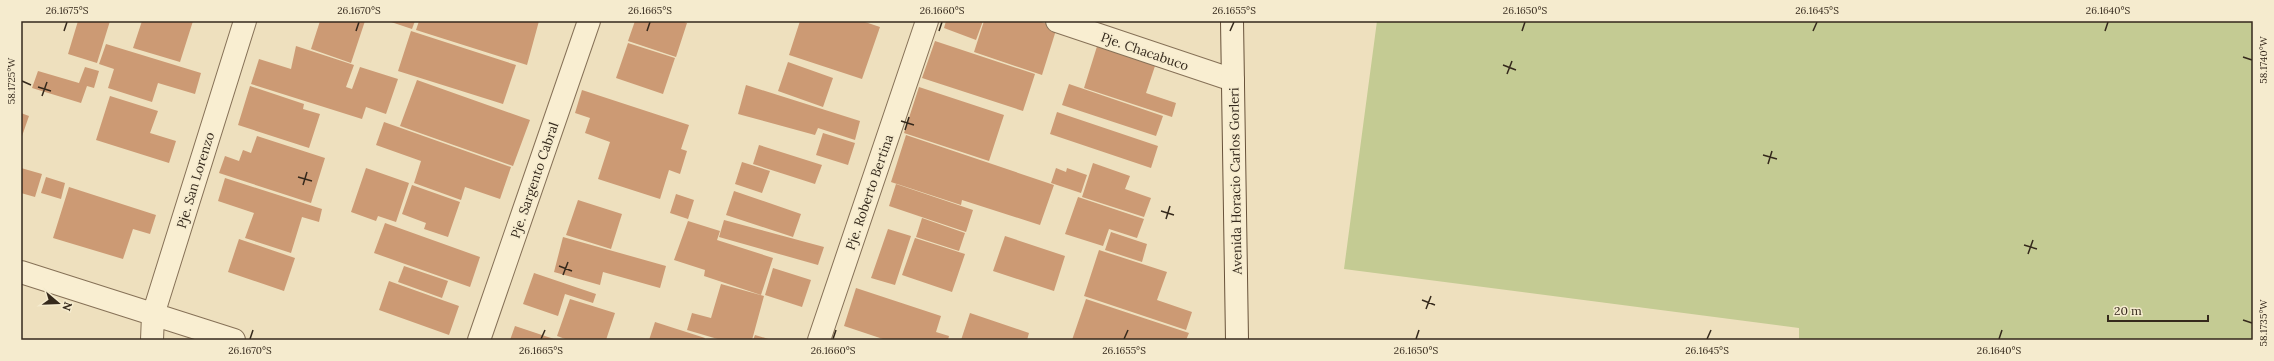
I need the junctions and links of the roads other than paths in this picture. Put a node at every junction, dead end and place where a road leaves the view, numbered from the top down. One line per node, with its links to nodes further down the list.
1 (244, 21): 8 (street, Pje. San Lorenzo)
2 (589, 21): 11 (street, Pje. Sargento Cabral)
3 (927, 21): 12 (street, Pje. Roberto Bertina)
4 (1057, 21): 6 (street, Pje. Chacabuco)
5 (1232, 21): 6 (street, Avenida Horacio Carlos Gorleri)
6 (1233, 80): 13 (street, Avenida Horacio Carlos Gorleri)
7 (21, 272): 8 (street)
8 (153, 315): 9 (street, Pje. San Lorenzo); 10 (street)
9 (152, 340)
10 (234, 340)
11 (479, 340)
12 (819, 340)
13 (1237, 340)

